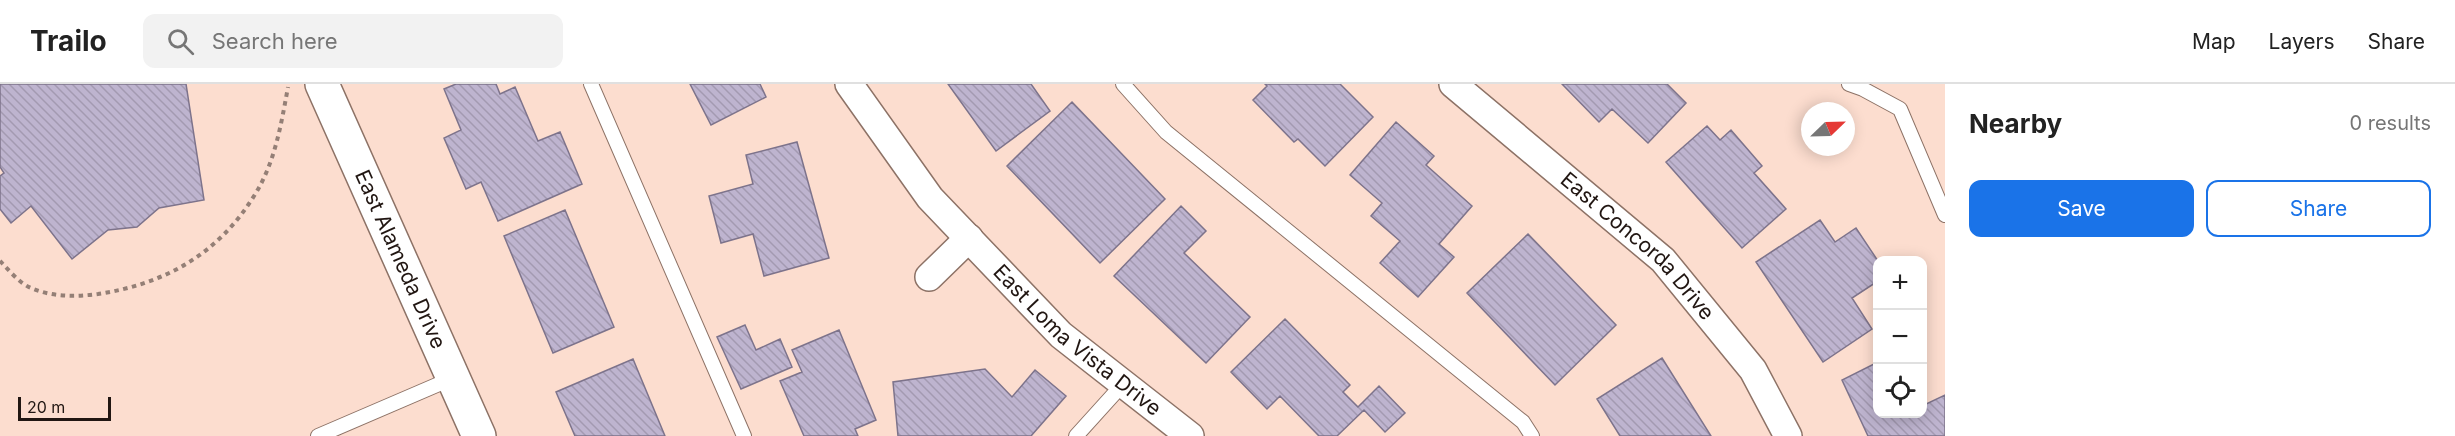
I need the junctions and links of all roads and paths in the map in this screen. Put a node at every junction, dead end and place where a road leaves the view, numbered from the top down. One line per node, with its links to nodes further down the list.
1 (322, 84): 12 (street, East Alameda Drive)
2 (591, 84): 16 (lane)
3 (849, 84): 9 (street, East Loma Vista Drive)
4 (1123, 84): 19 (lane)
5 (1453, 84): 20 (street, East Concorda Drive)
6 (1849, 84): 8 (lane)
7 (288, 87): 10 (path)
8 (1945, 215)
9 (969, 238): 11 (street); 13 (street, East Loma Vista Drive)
10 (0, 261)
11 (929, 277)
12 (453, 378): 14 (lane); 15 (street, East Alameda Drive)
13 (1123, 384): 17 (lane); 18 (street, East Loma Vista Drive)
14 (318, 436)
15 (479, 436)
16 (744, 436)
17 (1076, 436)
18 (1190, 436)
19 (1532, 436)
20 (1788, 436)

